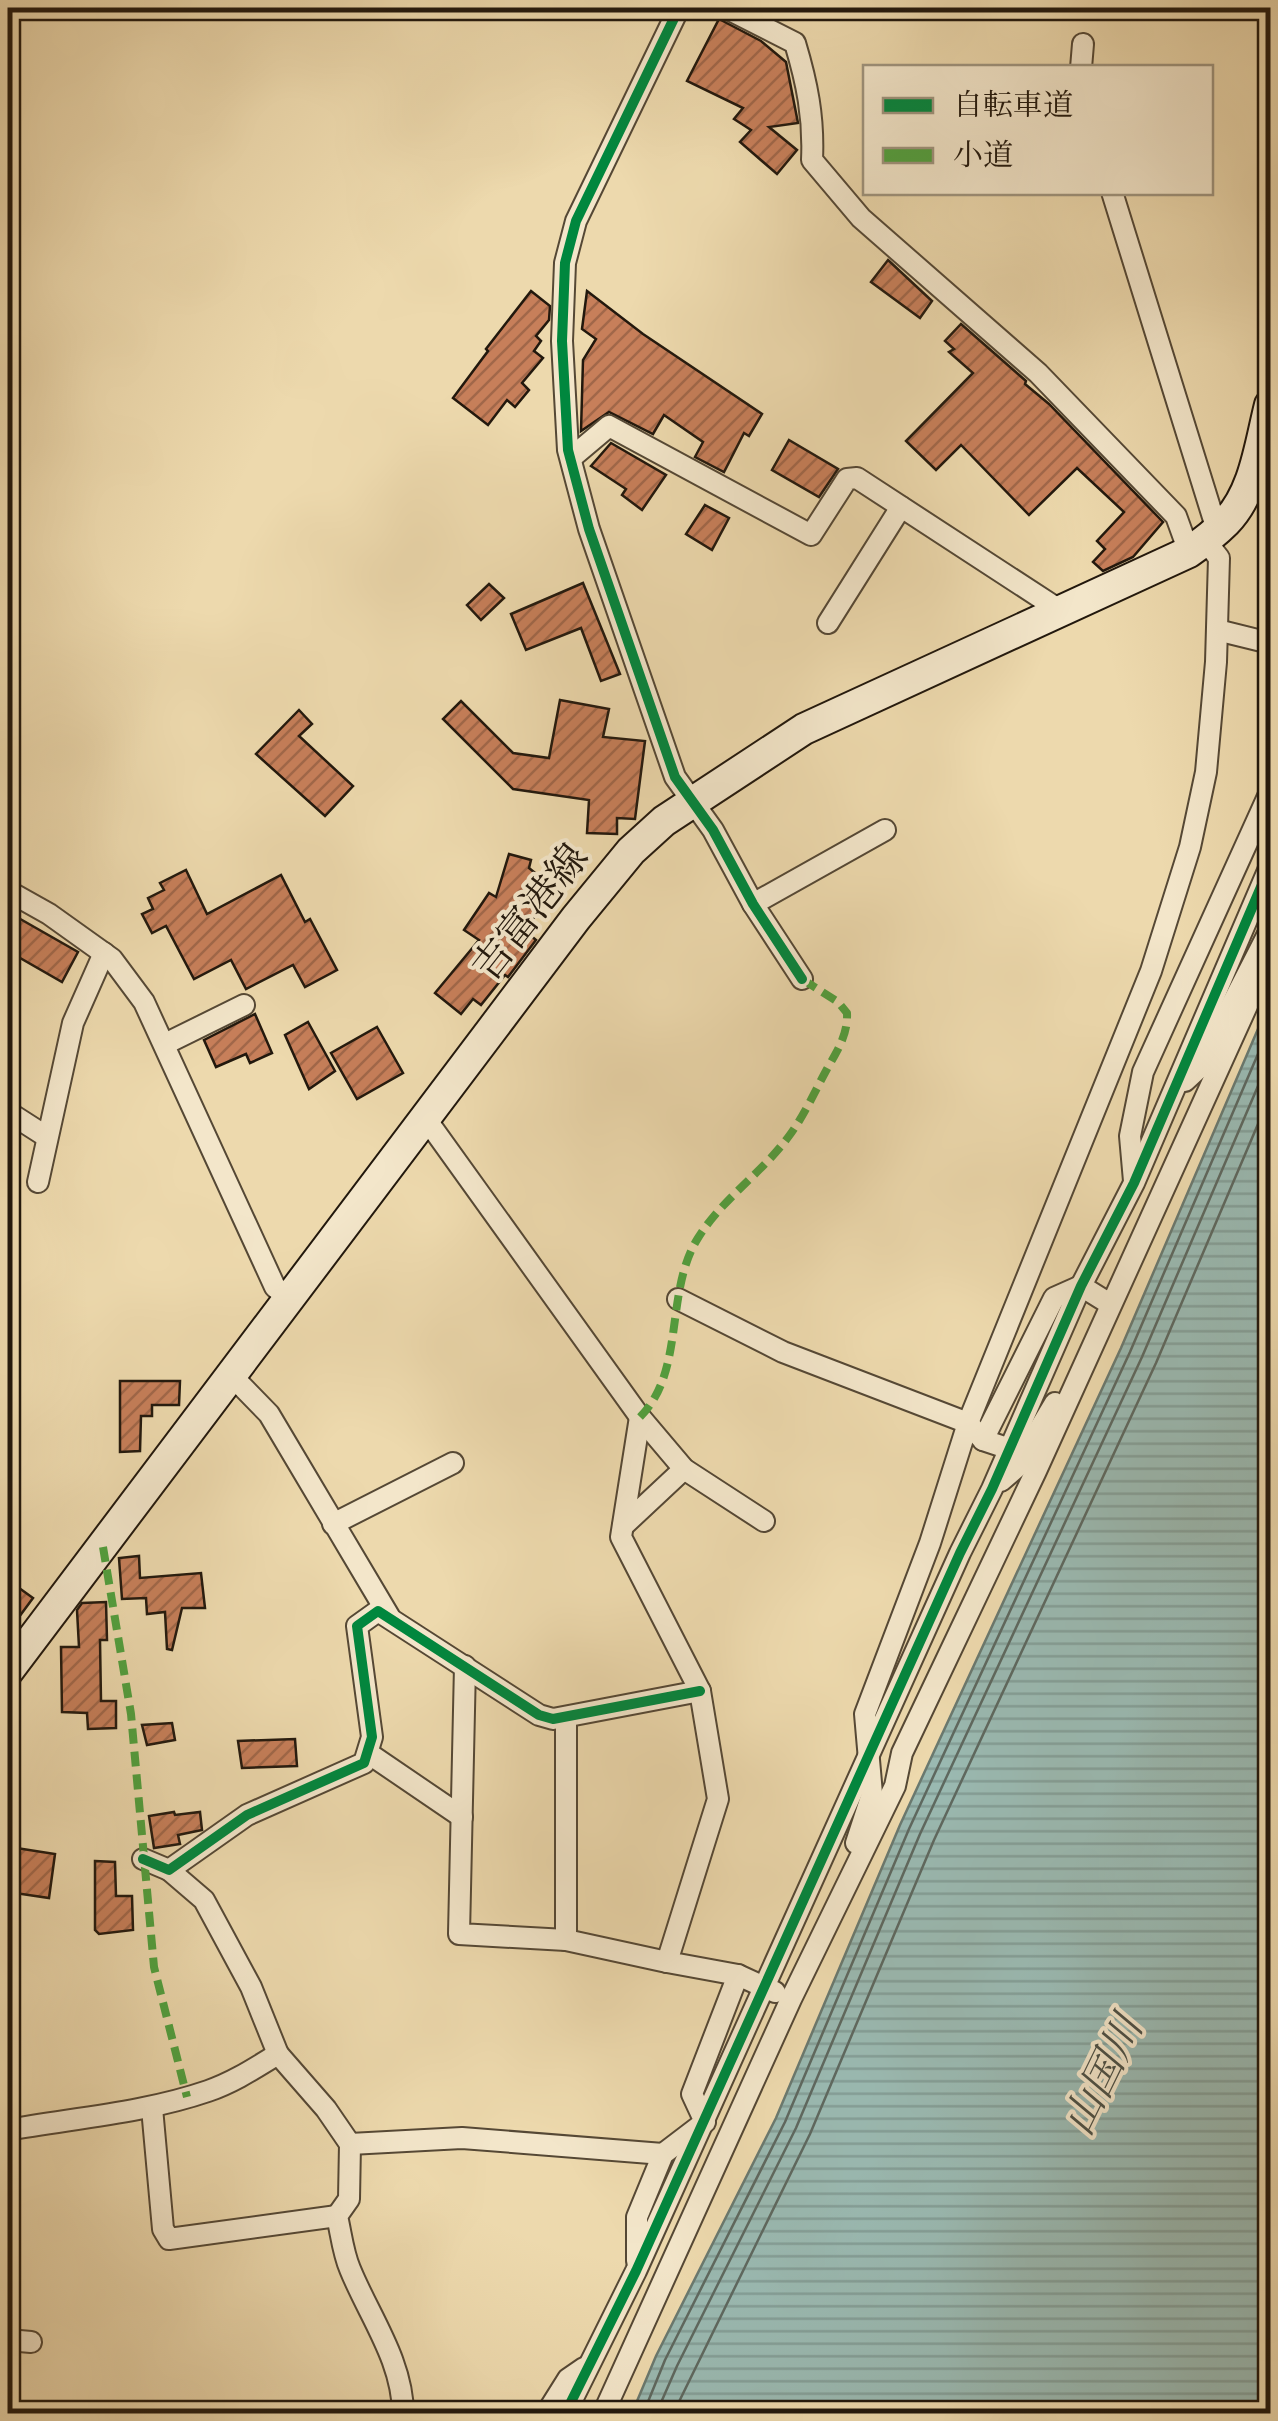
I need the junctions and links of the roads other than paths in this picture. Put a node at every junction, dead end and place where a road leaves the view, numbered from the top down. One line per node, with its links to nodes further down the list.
1 (678, 8): 7 (street)
2 (726, 8): 10 (street)
3 (1084, 44): 4 (street)
4 (1080, 65)
5 (1113, 195): 10 (street)
6 (1270, 405): 8 (main road, 吉富港線)
7 (571, 458): 9 (street); 16 (street)
8 (1260, 486): 10 (main road, 吉富港線)
9 (901, 507): 11 (street); 12 (street)
10 (1204, 541): 11 (main road, 吉富港線); 13 (street)
11 (1061, 611): 16 (main road, 吉富港線)
12 (828, 623)
13 (1217, 630): 14 (street); 27 (street)
14 (1270, 644)
15 (1270, 792): 18 (street)
16 (693, 800): 21 (street); 34 (main road, 吉富港線)
17 (886, 830): 21 (street)
18 (1237, 864): 19 (street); 28 (street)
19 (1269, 870): 29 (street)
20 (8, 891): 23 (street)
21 (753, 904): 25 (street)
22 (1270, 930): 31 (street)
23 (104, 953): 30 (street); 35 (street)
24 (1270, 955): 32 (street)
25 (802, 979)
26 (244, 1006): 30 (street)
27 (1136, 1006): 28 (street); 44 (street)
28 (1166, 1017): 29 (street); 37 (street)
29 (1200, 1029): 31 (street)
30 (166, 1044): 39 (street)
31 (1176, 1091): 32 (street); 37 (street)
32 (1206, 1095): 41 (street)
33 (8, 1112): 35 (street)
34 (426, 1118): 39 (main road, 吉富港線); 43 (street)
35 (47, 1137): 36 (street)
36 (38, 1182)
37 (1134, 1183): 38 (street)
38 (1081, 1286): 41 (street); 45 (street); 46 (street)
39 (288, 1297): 42 (main road, 吉富港線)
40 (678, 1299): 44 (street)
41 (1106, 1312): 46 (street)
42 (230, 1375): 50 (street); 54 (main road, 吉富港線)
43 (640, 1417): 48 (street); 51 (street)
44 (968, 1423): 45 (street); 58 (street)
45 (983, 1440): 46 (street)
46 (1021, 1462): 58 (street); 62 (street)
47 (453, 1463): 50 (street)
48 (684, 1469): 49 (street); 51 (street)
49 (764, 1521)
50 (333, 1524): 52 (street)
51 (623, 1526): 55 (street)
52 (389, 1616): 53 (street); 57 (street)
53 (465, 1666): 56 (street); 59 (street)
54 (8, 1671)
55 (700, 1691): 56 (street); 64 (street)
56 (566, 1718): 63 (street)
57 (368, 1753): 59 (street); 61 (street)
58 (870, 1756): 62 (street); 66 (street)
59 (462, 1816): 63 (street)
60 (143, 1859): 61 (street)
61 (169, 1870): 68 (street)
62 (829, 1922): 67 (street)
63 (566, 1940): 64 (street)
64 (667, 1962): 65 (street)
65 (738, 1975): 66 (street); 70 (street)
66 (766, 1987): 67 (street); 70 (street)
67 (791, 1999): 72 (street)
68 (278, 2054): 69 (street); 73 (street)
69 (152, 2108): 71 (street); 75 (street)
70 (705, 2122): 72 (street); 74 (street); 76 (street)
71 (8, 2130)
72 (732, 2134): 83 (street)
73 (350, 2144): 74 (street); 75 (street)
74 (663, 2154): 76 (street)
75 (336, 2216): 80 (street)
76 (636, 2271): 79 (street)
77 (8, 2340): 78 (street)
78 (31, 2342)
79 (590, 2365): 81 (street); 82 (street)
80 (403, 2414)
81 (546, 2414)
82 (565, 2414)
83 (602, 2414)

